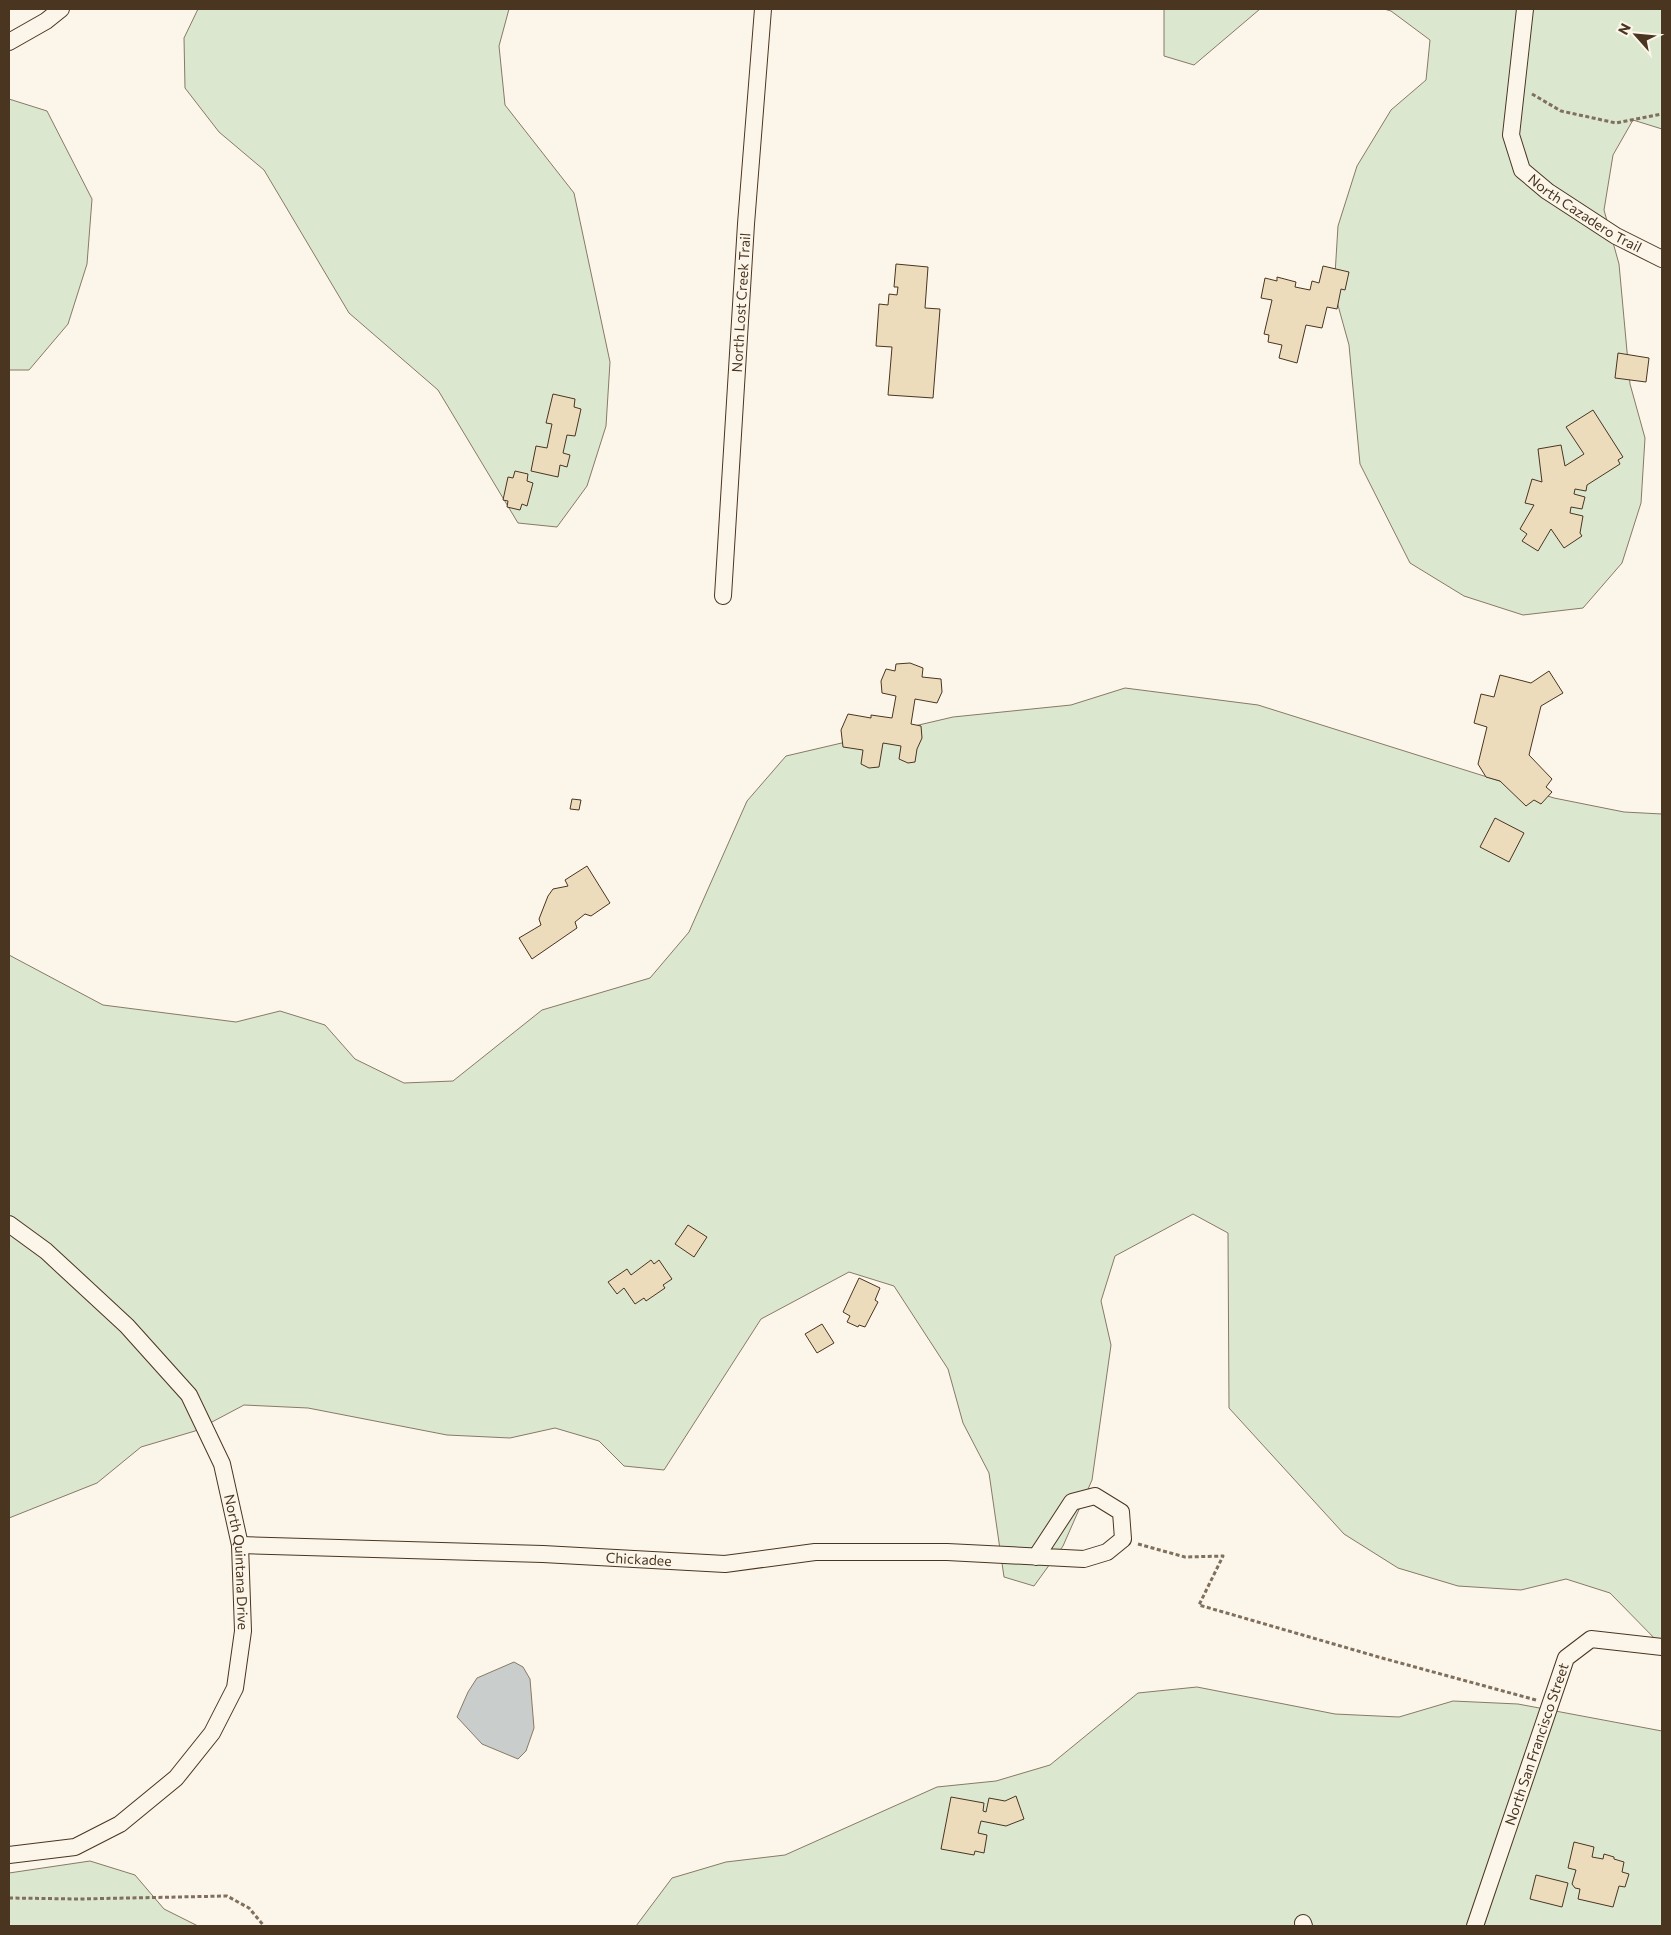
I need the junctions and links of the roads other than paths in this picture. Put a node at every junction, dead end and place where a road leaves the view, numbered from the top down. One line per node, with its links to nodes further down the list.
1 (60, 9): 4 (street)
2 (763, 9): 6 (street, North Lost Creek Trail)
3 (1525, 9): 5 (street, North Cazadero Trail)
4 (9, 42)
5 (1662, 259)
6 (723, 596)
7 (9, 1224): 8 (street, North Quintana Drive)
8 (240, 1545): 9 (street, Chickadee); 11 (street, North Quintana Drive)
9 (1036, 1557): 9 (street, Chickadee)
10 (1662, 1647): 12 (street, North San Francisco Street)
11 (9, 1856)
12 (1475, 1926)

